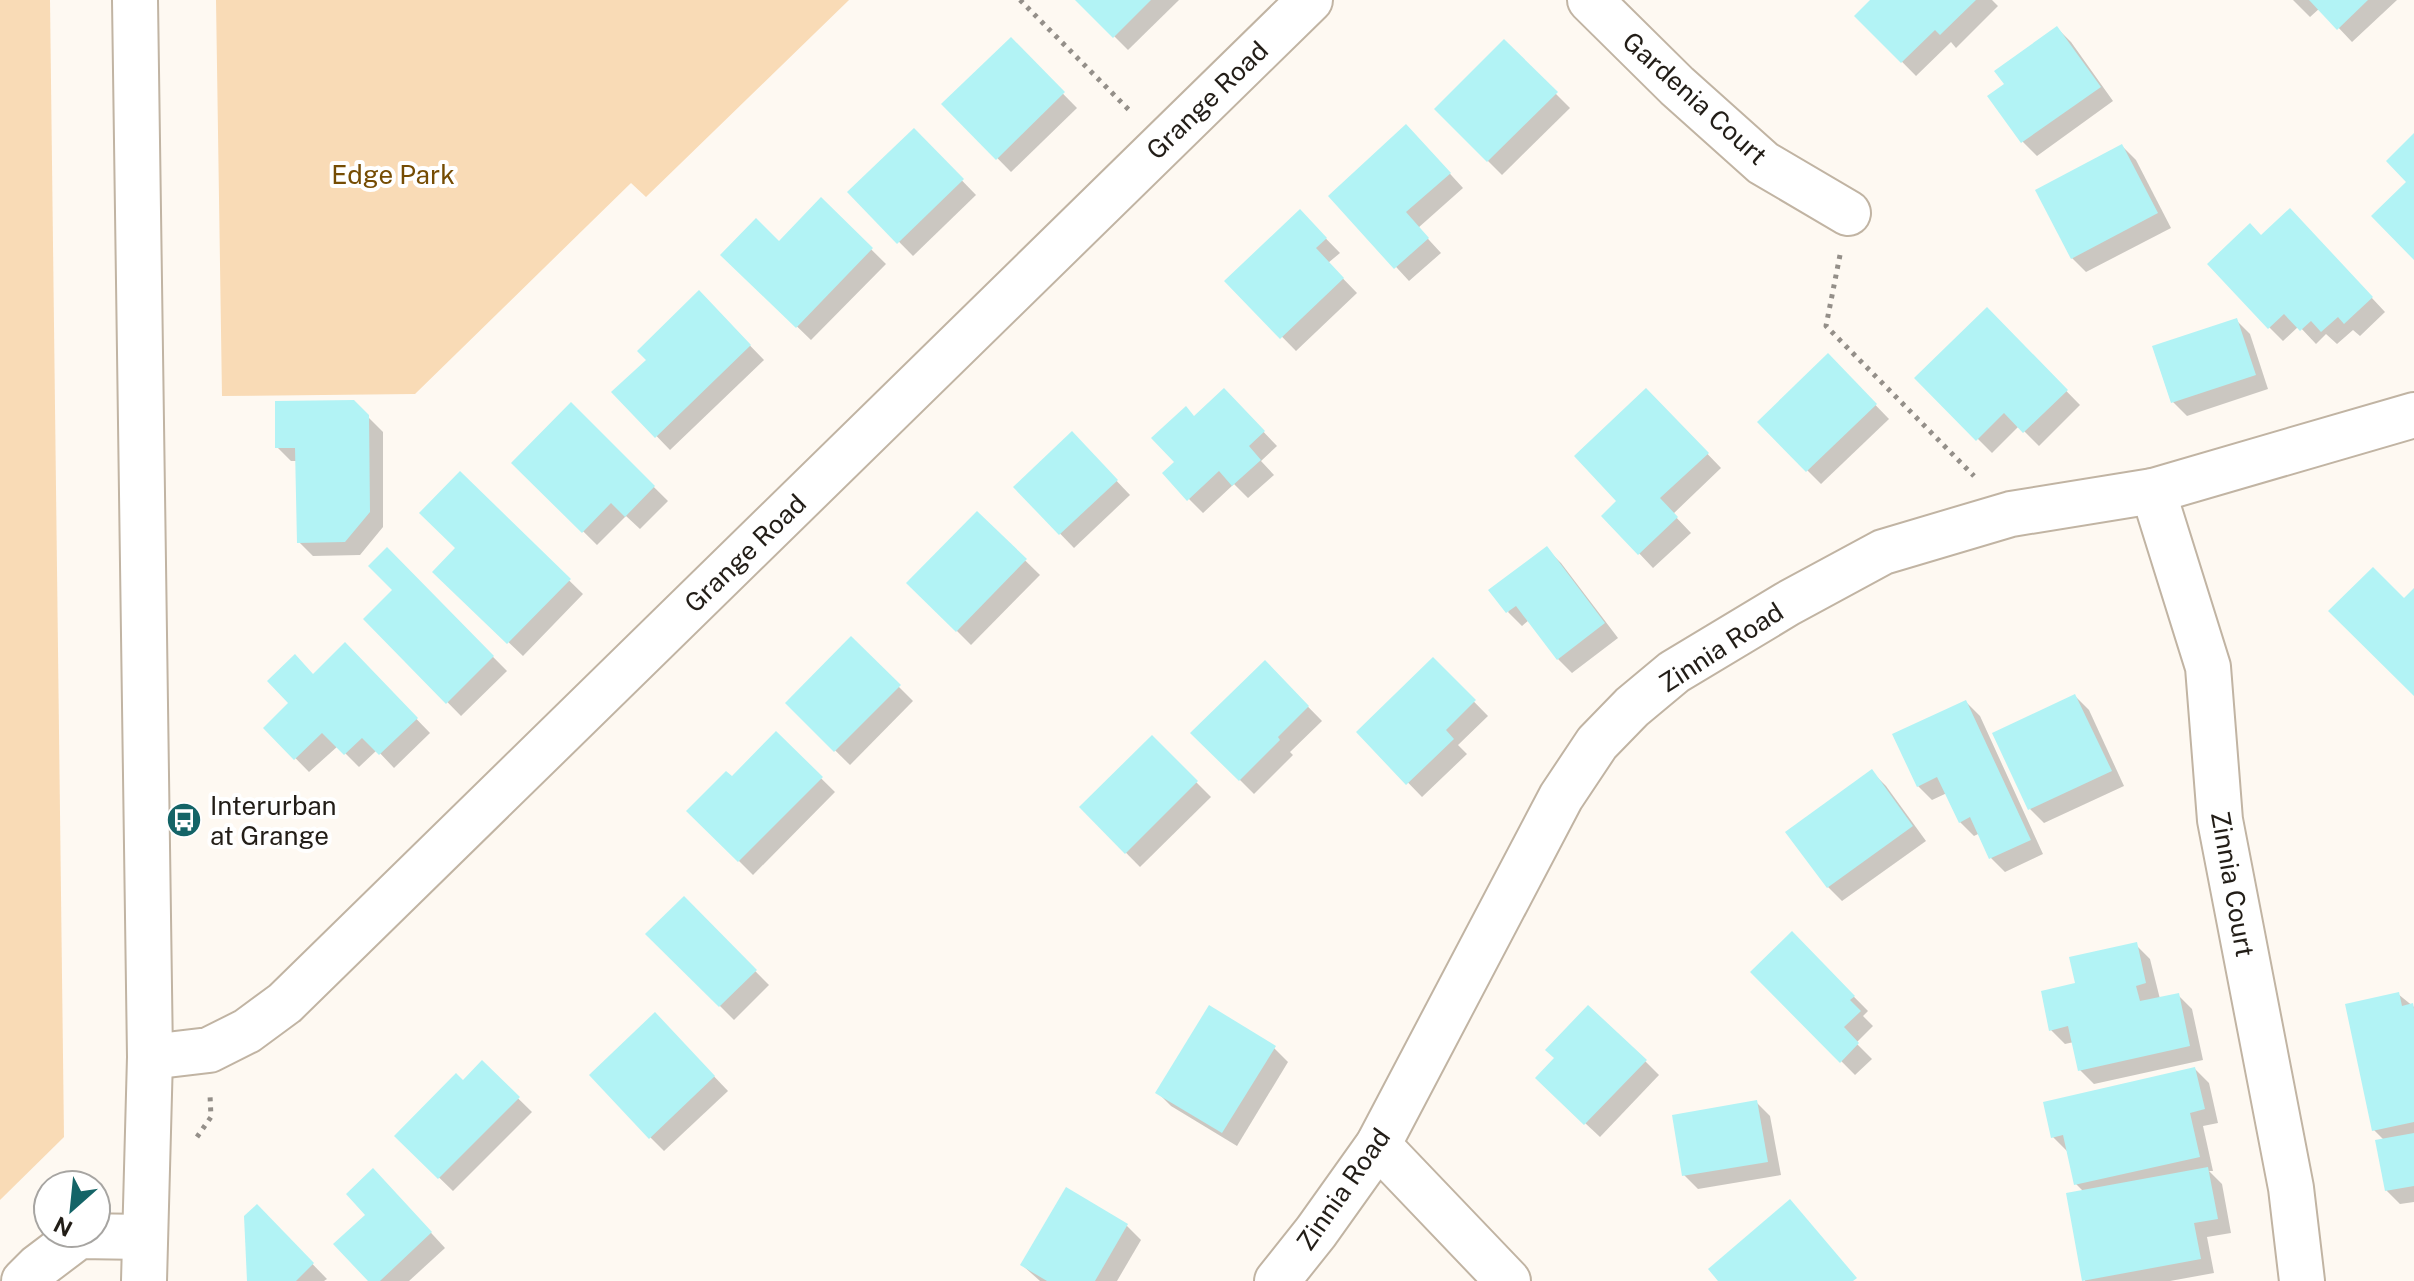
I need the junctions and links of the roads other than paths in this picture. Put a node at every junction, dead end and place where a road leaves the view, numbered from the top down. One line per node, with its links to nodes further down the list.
1 (135, 0): 7 (street)
2 (1310, 0): 7 (street, Grange Road)
3 (1590, 0): 4 (street, Gardenia Court)
4 (1848, 213)
5 (2414, 415): 6 (street, Zinnia Road)
6 (2153, 491): 8 (street, Zinnia Road); 14 (street, Zinnia Court)
7 (150, 1057): 9 (street)
8 (1378, 1145): 12 (street, Zinnia Road); 13 (street)
9 (145, 1237): 10 (street); 11 (street)
10 (24, 1281)
11 (144, 1281)
12 (1277, 1281)
13 (1508, 1281)
14 (2302, 1281)

